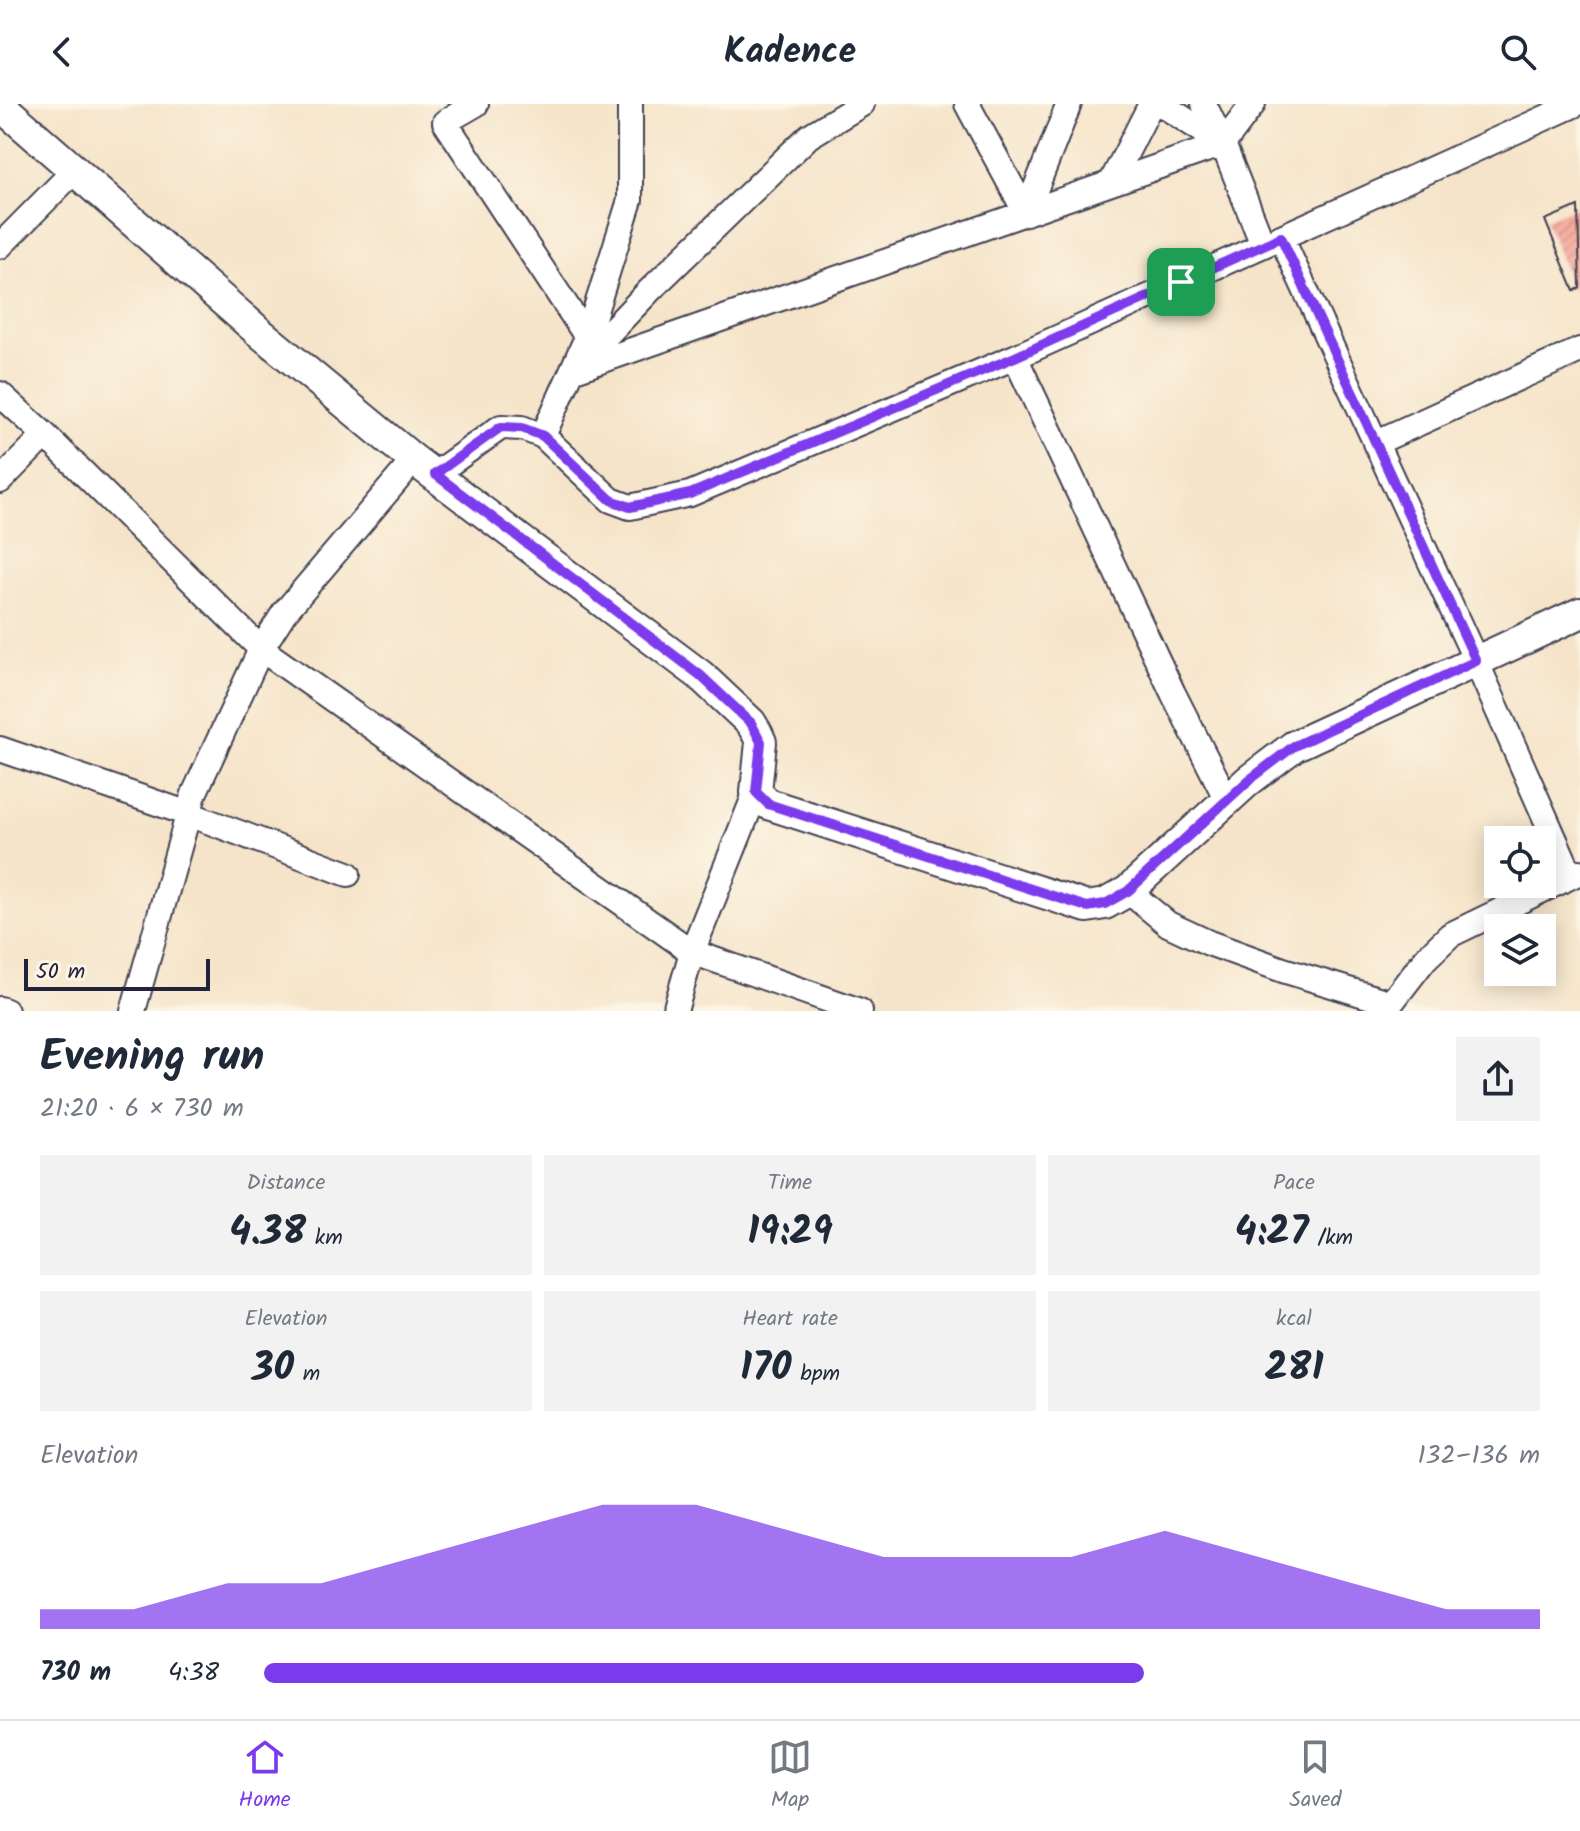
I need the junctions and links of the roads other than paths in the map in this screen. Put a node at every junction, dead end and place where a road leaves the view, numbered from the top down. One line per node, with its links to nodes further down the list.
1 (476, 104): 12 (street)
2 (630, 104): 19 (street)
3 (967, 104): 16 (street)
4 (1069, 104): 16 (street)
5 (1151, 104): 15 (street)
6 (1161, 104): 13 (street)
7 (1204, 104): 13 (street)
8 (1253, 104): 13 (street)
9 (1576, 104): 17 (street)
10 (0, 105): 14 (street)
11 (860, 105): 22 (street)
12 (442, 113): 19 (street)
13 (1223, 144): 15 (street); 17 (street)
14 (75, 170): 18 (street); 27 (street)
15 (1111, 183): 16 (street)
16 (1026, 213): 22 (street)
17 (1272, 241): 21 (street); 26 (street)
18 (0, 246)
19 (587, 337): 22 (street)
20 (1580, 350): 26 (street)
21 (1015, 357): 25 (street); 34 (street)
22 (572, 371): 25 (street)
23 (0, 394): 24 (street)
24 (45, 435): 28 (street); 30 (street)
25 (543, 436): 27 (street)
26 (1375, 443): 31 (street)
27 (425, 467): 30 (street); 33 (street)
28 (0, 481)
29 (1580, 613): 31 (street)
30 (261, 649): 35 (street); 39 (street)
31 (1476, 661): 34 (street); 37 (street)
32 (0, 749): 35 (street)
33 (756, 792): 38 (street); 39 (street)
34 (1227, 800): 38 (street)
35 (189, 814): 36 (street); 43 (street)
36 (348, 874)
37 (1576, 874): 40 (street)
38 (1128, 891): 40 (street)
39 (692, 952): 44 (street); 45 (street)
40 (1390, 1007)
41 (0, 1009): 42 (street)
42 (6, 1011)
43 (133, 1011)
44 (675, 1011)
45 (860, 1011)

